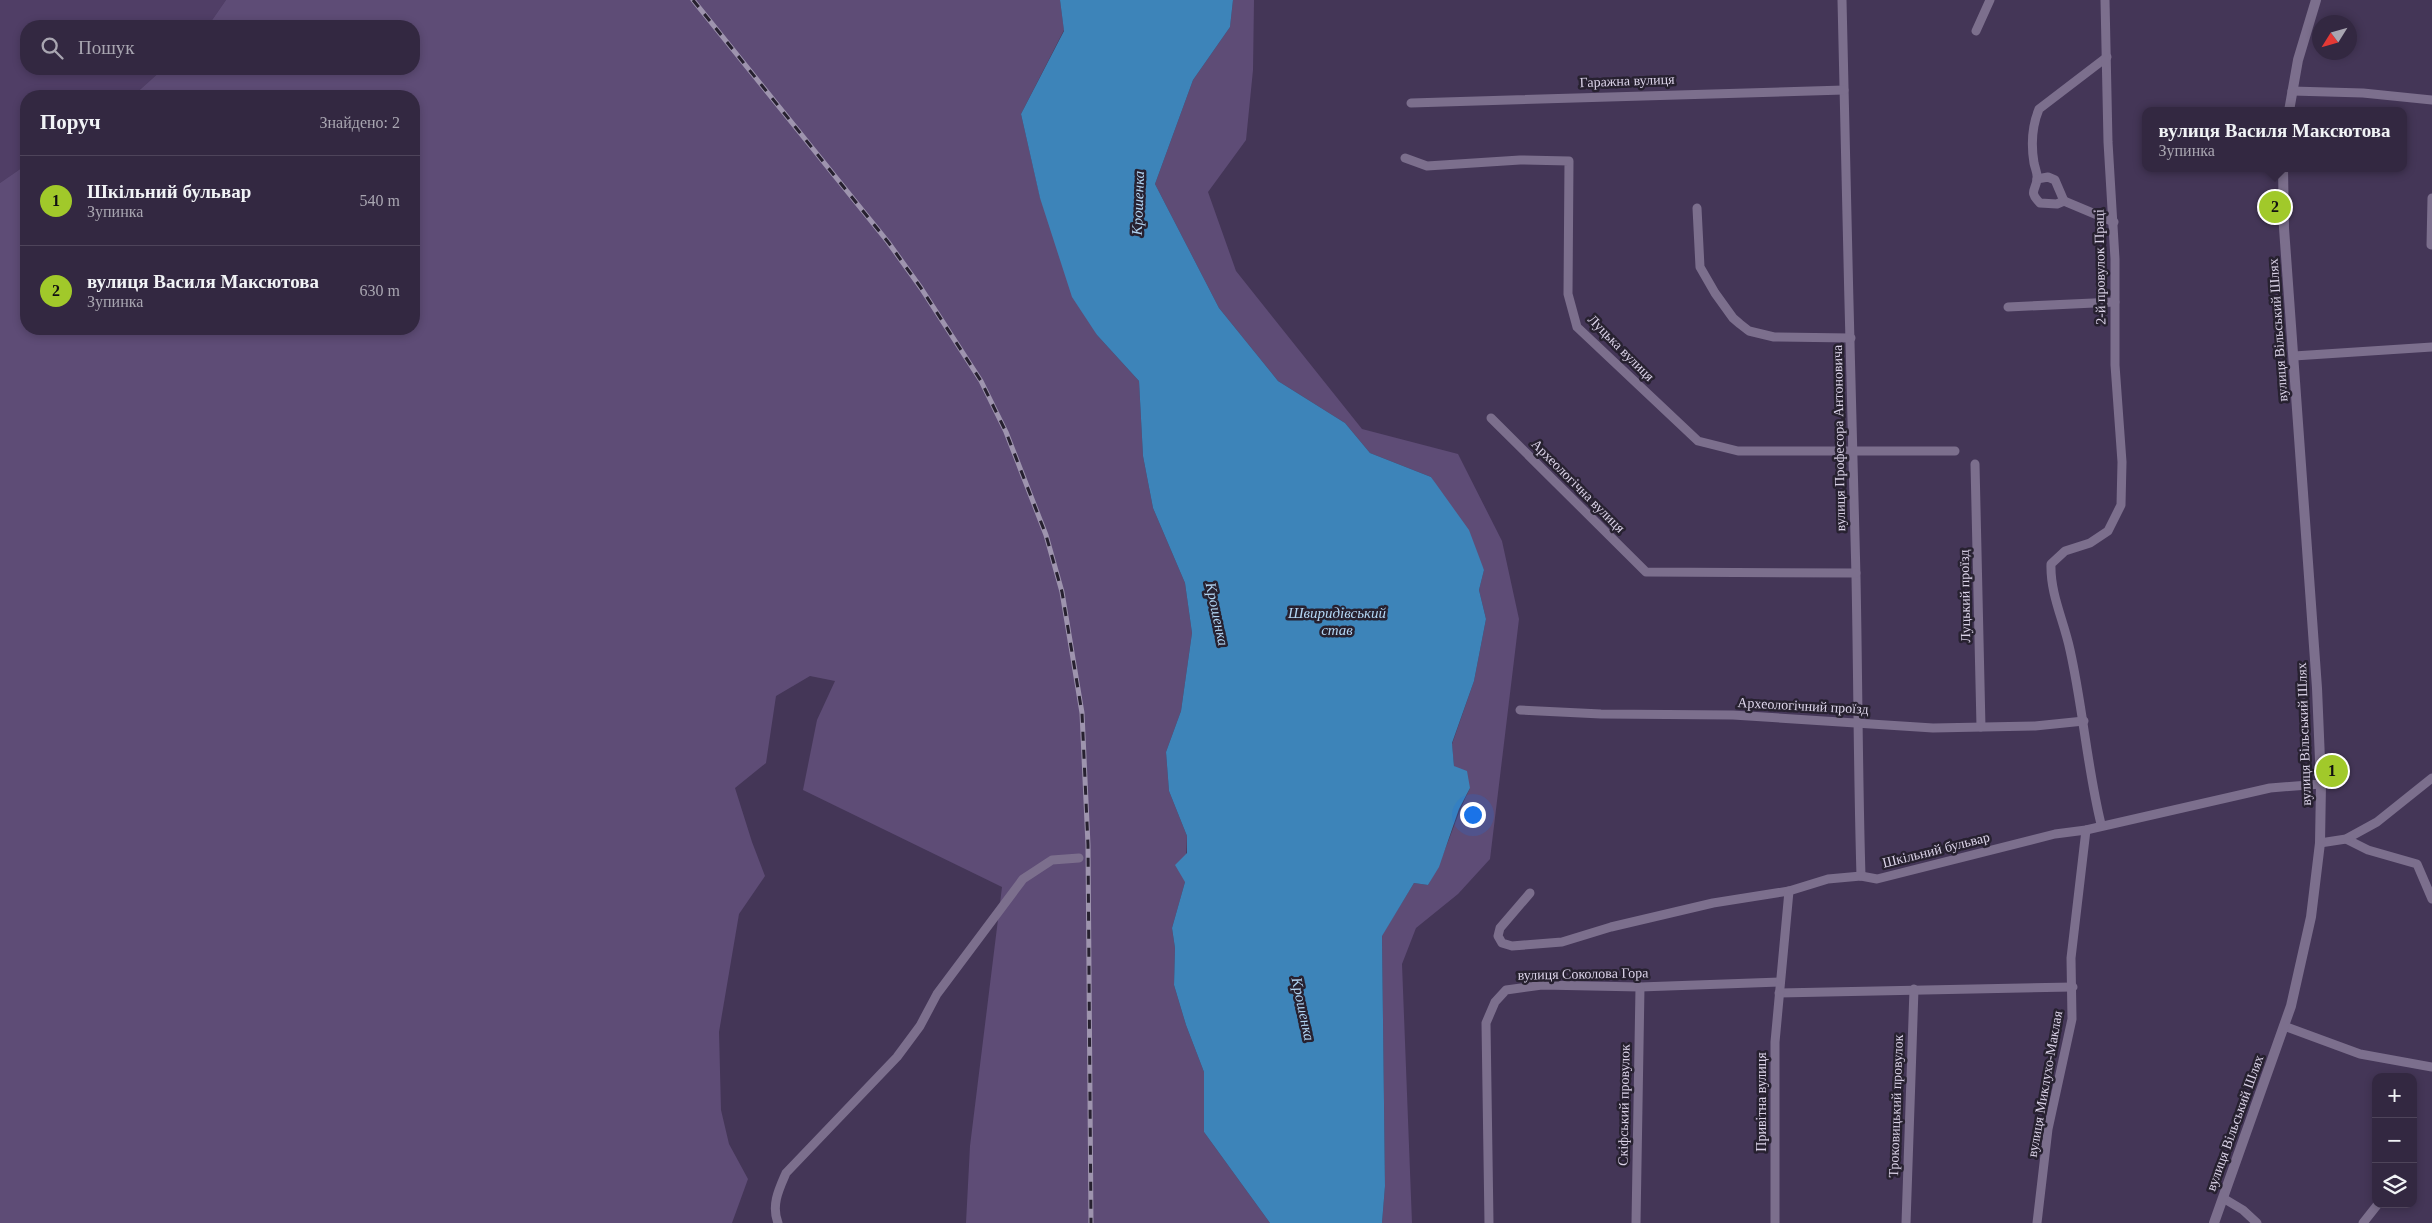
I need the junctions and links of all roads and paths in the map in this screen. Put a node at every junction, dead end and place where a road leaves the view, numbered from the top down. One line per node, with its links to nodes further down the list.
1 (1842, 0): 7 (street, вулиця Професора Антоновича)
2 (1990, 0): 5 (street)
3 (2105, 0): 6 (street, 2-й провулок Праці)
4 (2316, 0): 8 (street)
5 (1976, 31)
6 (2107, 57): 14 (street); 18 (street, 2-й провулок Праці)
7 (1844, 90): 10 (street, Гаражна вулиця); 22 (street, вулиця Професора Антоновича)
8 (2292, 91): 9 (street); 11 (street)
9 (2432, 100)
10 (1411, 103)
11 (2290, 107)
12 (1405, 158): 27 (street, Луцька вулиця)
13 (2283, 172): 24 (street, вулиця Вільський Шлях)
14 (2037, 179): 16 (street); 16 (street)
15 (2432, 198): 19 (street)
16 (2064, 201): 18 (street)
17 (1697, 208): 22 (street)
18 (2114, 222): 20 (street, 2-й провулок Праці)
19 (2431, 245)
20 (2115, 302): 21 (street); 31 (street, 2-й провулок Праці)
21 (2008, 308)
22 (1851, 338): 27 (street, вулиця Професора Антоновича)
23 (2432, 347): 24 (street)
24 (2294, 356): 35 (street, вулиця Вільський Шлях)
25 (1491, 418): 29 (street, Археологічна вулиця)
26 (1955, 451): 27 (street, Луцька вулиця)
27 (1853, 452): 29 (street, вулиця Професора Антоновича)
28 (1975, 464): 33 (street, Луцький проїзд)
29 (1856, 573): 32 (street, вулиця Професора Антоновича)
30 (1520, 710): 32 (street, Археологічний проїзд)
31 (2084, 721): 33 (street, Археологічний проїзд); 36 (street)
32 (1857, 722): 33 (street, Археологічний проїзд); 41 (street, вулиця Професора Антоновича)
33 (1981, 727)
34 (2432, 778): 38 (street)
35 (2321, 784): 36 (street, Шкільний бульвар); 39 (street, вулиця Вільський Шлях)
36 (2101, 824): 37 (street, Шкільний бульвар)
37 (2086, 830): 41 (street, Шкільний бульвар); 47 (street, вулиця Миклухо-Маклая)
38 (2346, 838): 39 (street); 44 (street)
39 (2320, 843): 50 (street, вулиця Вільський Шлях)
40 (1079, 858): 54 (street)
41 (1861, 876): 42 (street, Шкільний бульвар)
42 (1789, 891): 43 (street, Шкільний бульвар); 45 (street)
43 (1530, 893)
44 (2432, 899)
45 (1780, 982): 46 (street, вулиця Соколова Гора); 49 (street, Привітна вулиця)
46 (1640, 987): 55 (street, вулиця Соколова Гора); 56 (street, Скіфський провулок)
47 (2073, 987): 48 (street); 59 (street, вулиця Миклухо-Маклая)
48 (1914, 990): 49 (street); 58 (street, Троковицький провулок)
49 (1779, 993): 57 (street, Привітна вулиця)
50 (2284, 1026): 51 (street); 52 (street, вулиця Вільський Шлях)
51 (2432, 1067)
52 (2223, 1198): 60 (street, вулиця Вільський Шлях); 61 (street)
53 (2375, 1208): 62 (street)
54 (778, 1223)
55 (1489, 1223)
56 (1636, 1223)
57 (1774, 1223)
58 (1906, 1223)
59 (2037, 1223)
60 (2214, 1223)
61 (2257, 1223)
62 (2363, 1223)

